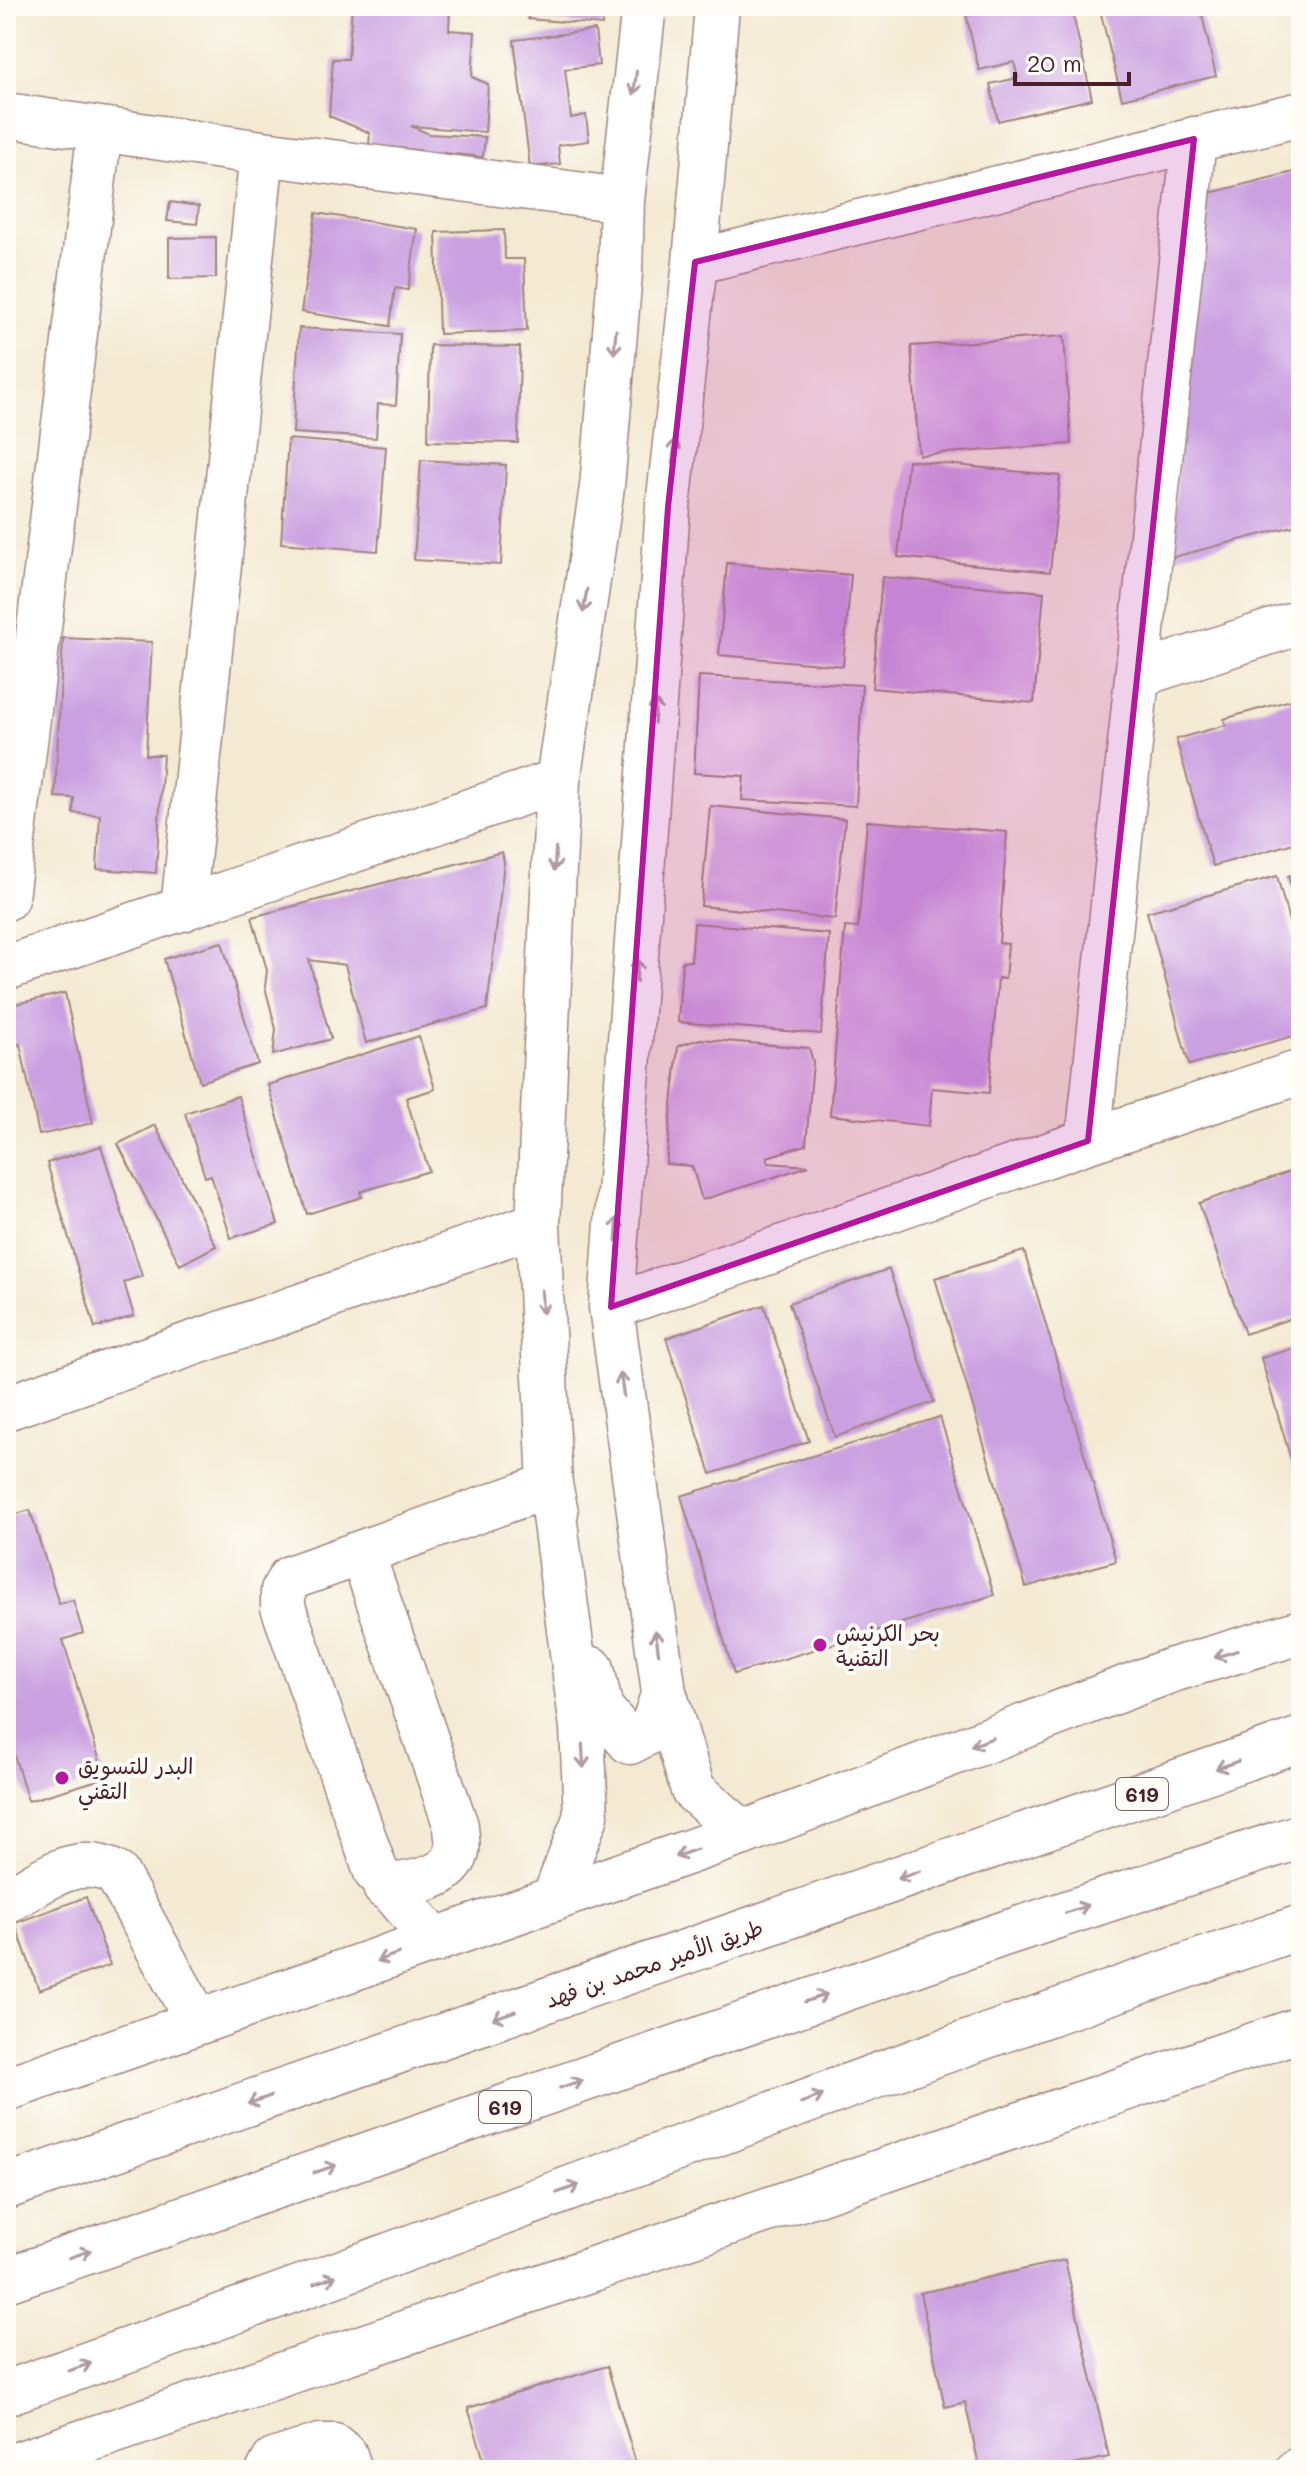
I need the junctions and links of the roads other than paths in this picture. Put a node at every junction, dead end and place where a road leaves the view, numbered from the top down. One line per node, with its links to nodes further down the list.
1 (644, 6): 8 (main road, one-way to 8)
2 (717, 6): 9 (main road)
3 (1301, 114): 6 (main road)
4 (6, 115): 5 (main road)
5 (100, 129): 7 (main road); 13 (main road)
6 (1194, 139): 9 (main road); 11 (main road)
7 (262, 153): 8 (main road); 14 (main road)
8 (622, 200): 12 (main road, one-way to 12)
9 (695, 262): 19 (main road, one-way to 9)
10 (1301, 622): 11 (main road)
11 (1138, 675): 17 (main road)
12 (558, 781): 14 (main road); 18 (main road, one-way to 18)
13 (6, 898)
14 (183, 909): 15 (main road)
15 (6, 968)
16 (1301, 1072): 17 (main road)
17 (1088, 1141): 19 (main road)
18 (538, 1224): 20 (main road); 21 (main road, one-way to 21)
19 (611, 1307): 24 (main road, one-way to 19)
20 (6, 1408)
21 (550, 1485): 22 (main road); 24 (main road); 29 (main road, one-way to 29)
22 (362, 1553): 28 (main road); 28 (main road)
23 (1301, 1632): 26 (main road, one-way to 26)
24 (664, 1692): 26 (main road)
25 (1301, 1739): 36 (main road, طريق الأمير محمد بن فهد / 619, one-way to 36)
26 (743, 1833): 29 (main road, one-way to 29)
27 (1301, 1836): 37 (main road, 619, one-way to 27)
28 (385, 1887): 32 (main road)
29 (554, 1899): 32 (main road)
30 (6, 1901): 33 (main road)
31 (1301, 1927): 38 (main road, one-way to 31)
32 (435, 1941): 33 (main road, one-way to 33)
33 (198, 2022): 35 (main road)
34 (1301, 2029): 39 (main road)
35 (6, 2089)
36 (6, 2187)
37 (6, 2280)
38 (6, 2393)
39 (6, 2468)
40 (269, 2470): 41 (main road)
41 (350, 2470)

